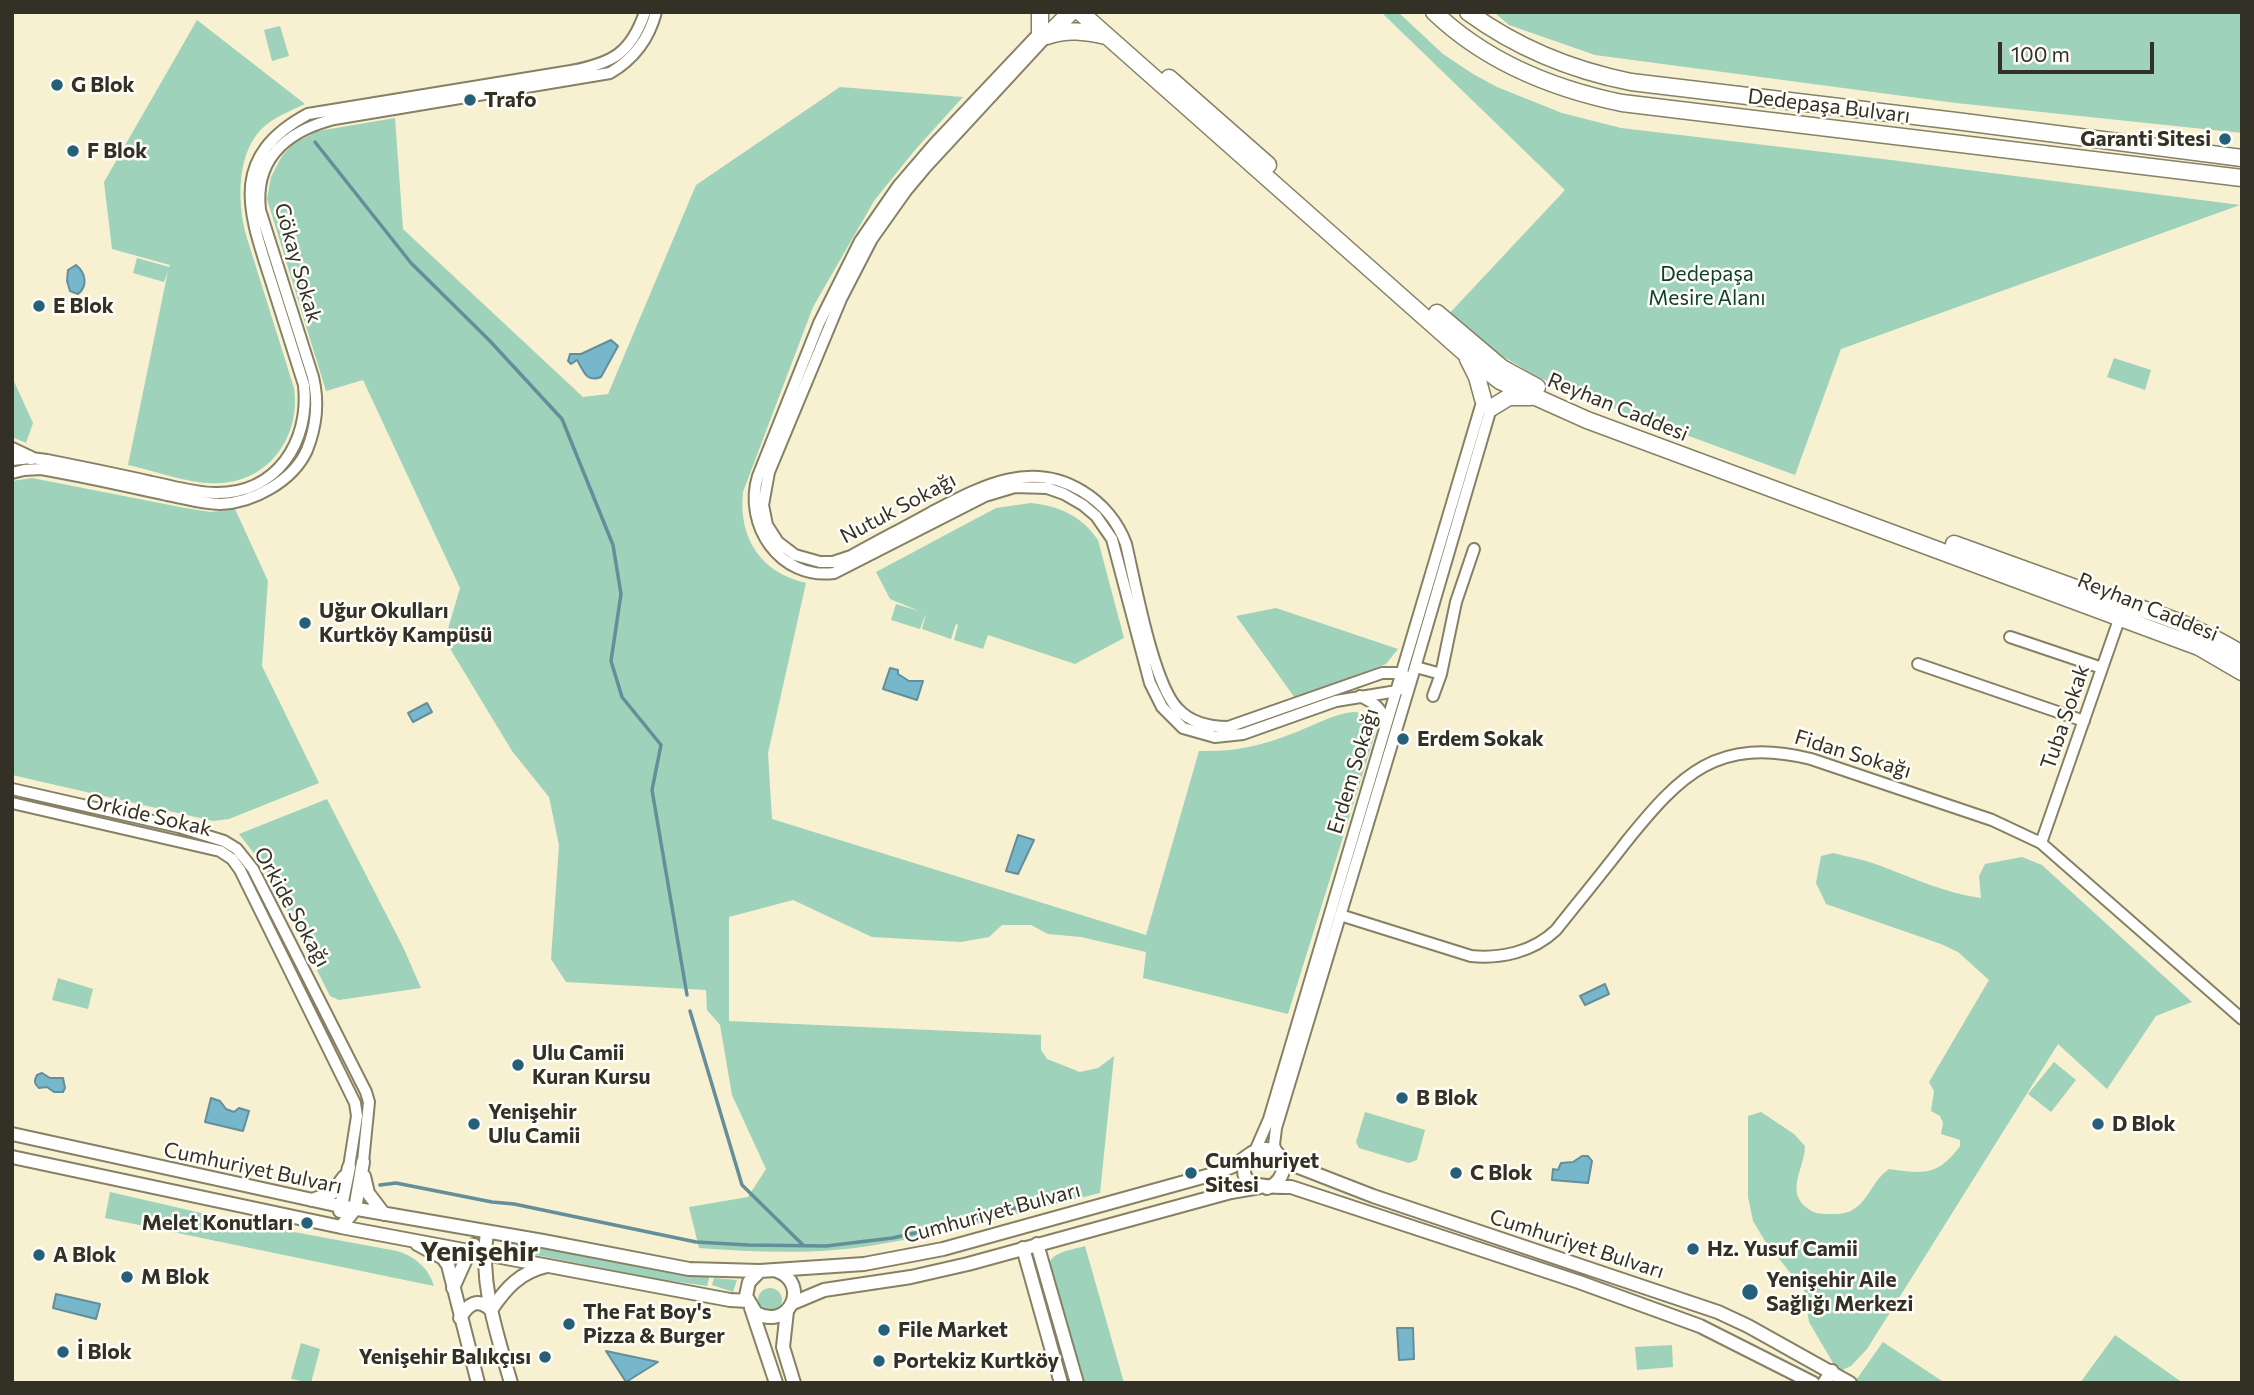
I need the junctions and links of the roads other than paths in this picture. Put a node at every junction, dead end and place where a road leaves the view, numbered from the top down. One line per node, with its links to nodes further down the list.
1 (645, 12): 12 (street, Gökay Sokak)
2 (656, 12): 12 (street, Gökay Sokak)
3 (1040, 12): 10 (main road)
4 (1058, 12): 10 (main road)
5 (1071, 12): 10 (main road)
6 (1080, 12): 11 (main road, Reyhan Caddesi)
7 (1094, 12): 16 (main road)
8 (1434, 12): 14 (main road, Dedepaşa Bulvarı)
9 (1468, 12): 13 (main road, Dedepaşa Bulvarı)
10 (1043, 34): 11 (main road); 31 (street, Nutuk Sokağı); 35 (street, Nutuk Sokağı)
11 (1106, 36): 15 (main road, Reyhan Caddesi)
12 (484, 90): 20 (street, Gökay Sokak); 22 (street, Gökay Sokak)
13 (2242, 158)
14 (2242, 178)
15 (1460, 349): 16 (main road, Reyhan Caddesi); 18 (main road)
16 (1497, 375): 17 (main road, Reyhan Caddesi); 18 (main road); 24 (main road, Reyhan Caddesi)
17 (1533, 397): 18 (main road); 24 (main road, Reyhan Caddesi)
18 (1487, 404): 28 (street, Erdem Sokağı); 31 (street, Erdem Sokağı)
19 (12, 449): 20 (street)
20 (32, 458): 21 (street, Gökay Sokak)
21 (12, 460)
22 (12, 473)
23 (1474, 549): 32 (street)
24 (2123, 610): 26 (main road, Reyhan Caddesi); 29 (street, Tuba Sokak); 30 (main road, Reyhan Caddesi)
25 (2010, 637): 29 (street)
26 (2242, 654)
27 (1918, 664): 37 (street)
28 (1416, 667): 32 (street); 33 (street, Erdem Sokağı)
29 (2102, 668): 37 (street, Tuba Sokak)
30 (2242, 672)
31 (1402, 673): 33 (street); 34 (street, Erdem Sokağı)
32 (1441, 674): 36 (street)
33 (1411, 681): 34 (street, Nutuk Sokağı); 42 (street, Erdem Sokağı)
34 (1397, 691): 35 (street, Nutuk Sokağı); 38 (street, Erdem Sokağı)
35 (1360, 696): 38 (street)
36 (1433, 696)
37 (2084, 721): 41 (street, Tuba Sokak)
38 (1386, 725): 45 (street, Erdem Sokağı)
39 (12, 789): 48 (street, Orkide Sokağı)
40 (12, 803): 49 (street, Orkide Sokak)
41 (2041, 843): 42 (street, Fidan Sokağı); 43 (street, Fidan Sokağı)
42 (1340, 915): 47 (street, Erdem Sokağı)
43 (2242, 1019)
44 (12, 1134): 52 (street, Cumhuriyet Bulvarı)
45 (1253, 1153): 47 (street); 50 (street); 58 (street, Cumhuriyet Bulvarı)
46 (12, 1157): 57 (street, Cumhuriyet Bulvarı)
47 (1281, 1158): 50 (street); 51 (street, Cumhuriyet Bulvarı)
48 (363, 1162): 54 (street); 56 (street)
49 (349, 1167): 52 (street); 53 (street)
50 (1264, 1187): 55 (street, Cumhuriyet Bulvarı); 62 (street, Cumhuriyet Bulvarı)
51 (1373, 1196): 55 (street); 61 (street, Cumhuriyet Bulvarı)
52 (311, 1200): 53 (street, Cumhuriyet Bulvarı)
53 (340, 1206): 54 (street, Cumhuriyet Bulvarı); 57 (street)
54 (355, 1209): 56 (street, Cumhuriyet Bulvarı); 57 (street)
55 (1368, 1211): 65 (street, Cumhuriyet Bulvarı)
56 (384, 1214): 59 (street, Cumhuriyet Bulvarı)
57 (341, 1227): 60 (street, Cumhuriyet Bulvarı)
58 (1021, 1227): 62 (street); 67 (street, Cumhuriyet Bulvarı)
59 (487, 1232): 63 (street); 64 (street); 68 (street, Cumhuriyet Bulvarı)
60 (404, 1238): 63 (street, Cumhuriyet Bulvarı); 69 (street)
61 (1516, 1244): 65 (street); 74 (street, Cumhuriyet Bulvarı)
62 (1029, 1247): 71 (street, Cumhuriyet Bulvarı); 79 (street); 80 (street)
63 (470, 1250): 64 (street, Cumhuriyet Bulvarı); 69 (street)
64 (484, 1253): 66 (street, Cumhuriyet Bulvarı); 72 (street)
65 (1514, 1259): 81 (street, Cumhuriyet Bulvarı)
66 (549, 1266): 70 (street, Cumhuriyet Bulvarı); 72 (street)
67 (777, 1270): 68 (street, Cumhuriyet Bulvarı); 71 (street)
68 (760, 1271): 70 (street)
69 (453, 1289): 73 (street)
70 (750, 1304): 71 (street, Cumhuriyet Bulvarı); 77 (street)
71 (790, 1307): 78 (street)
72 (491, 1310): 73 (street); 76 (street)
73 (460, 1318): 75 (street)
74 (1832, 1371): 82 (street); 83 (street, Cumhuriyet Bulvarı)
75 (478, 1383)
76 (511, 1383)
77 (776, 1383)
78 (794, 1383)
79 (1061, 1383)
80 (1077, 1383)
81 (1813, 1383)
82 (1824, 1383)
83 (1850, 1383)

